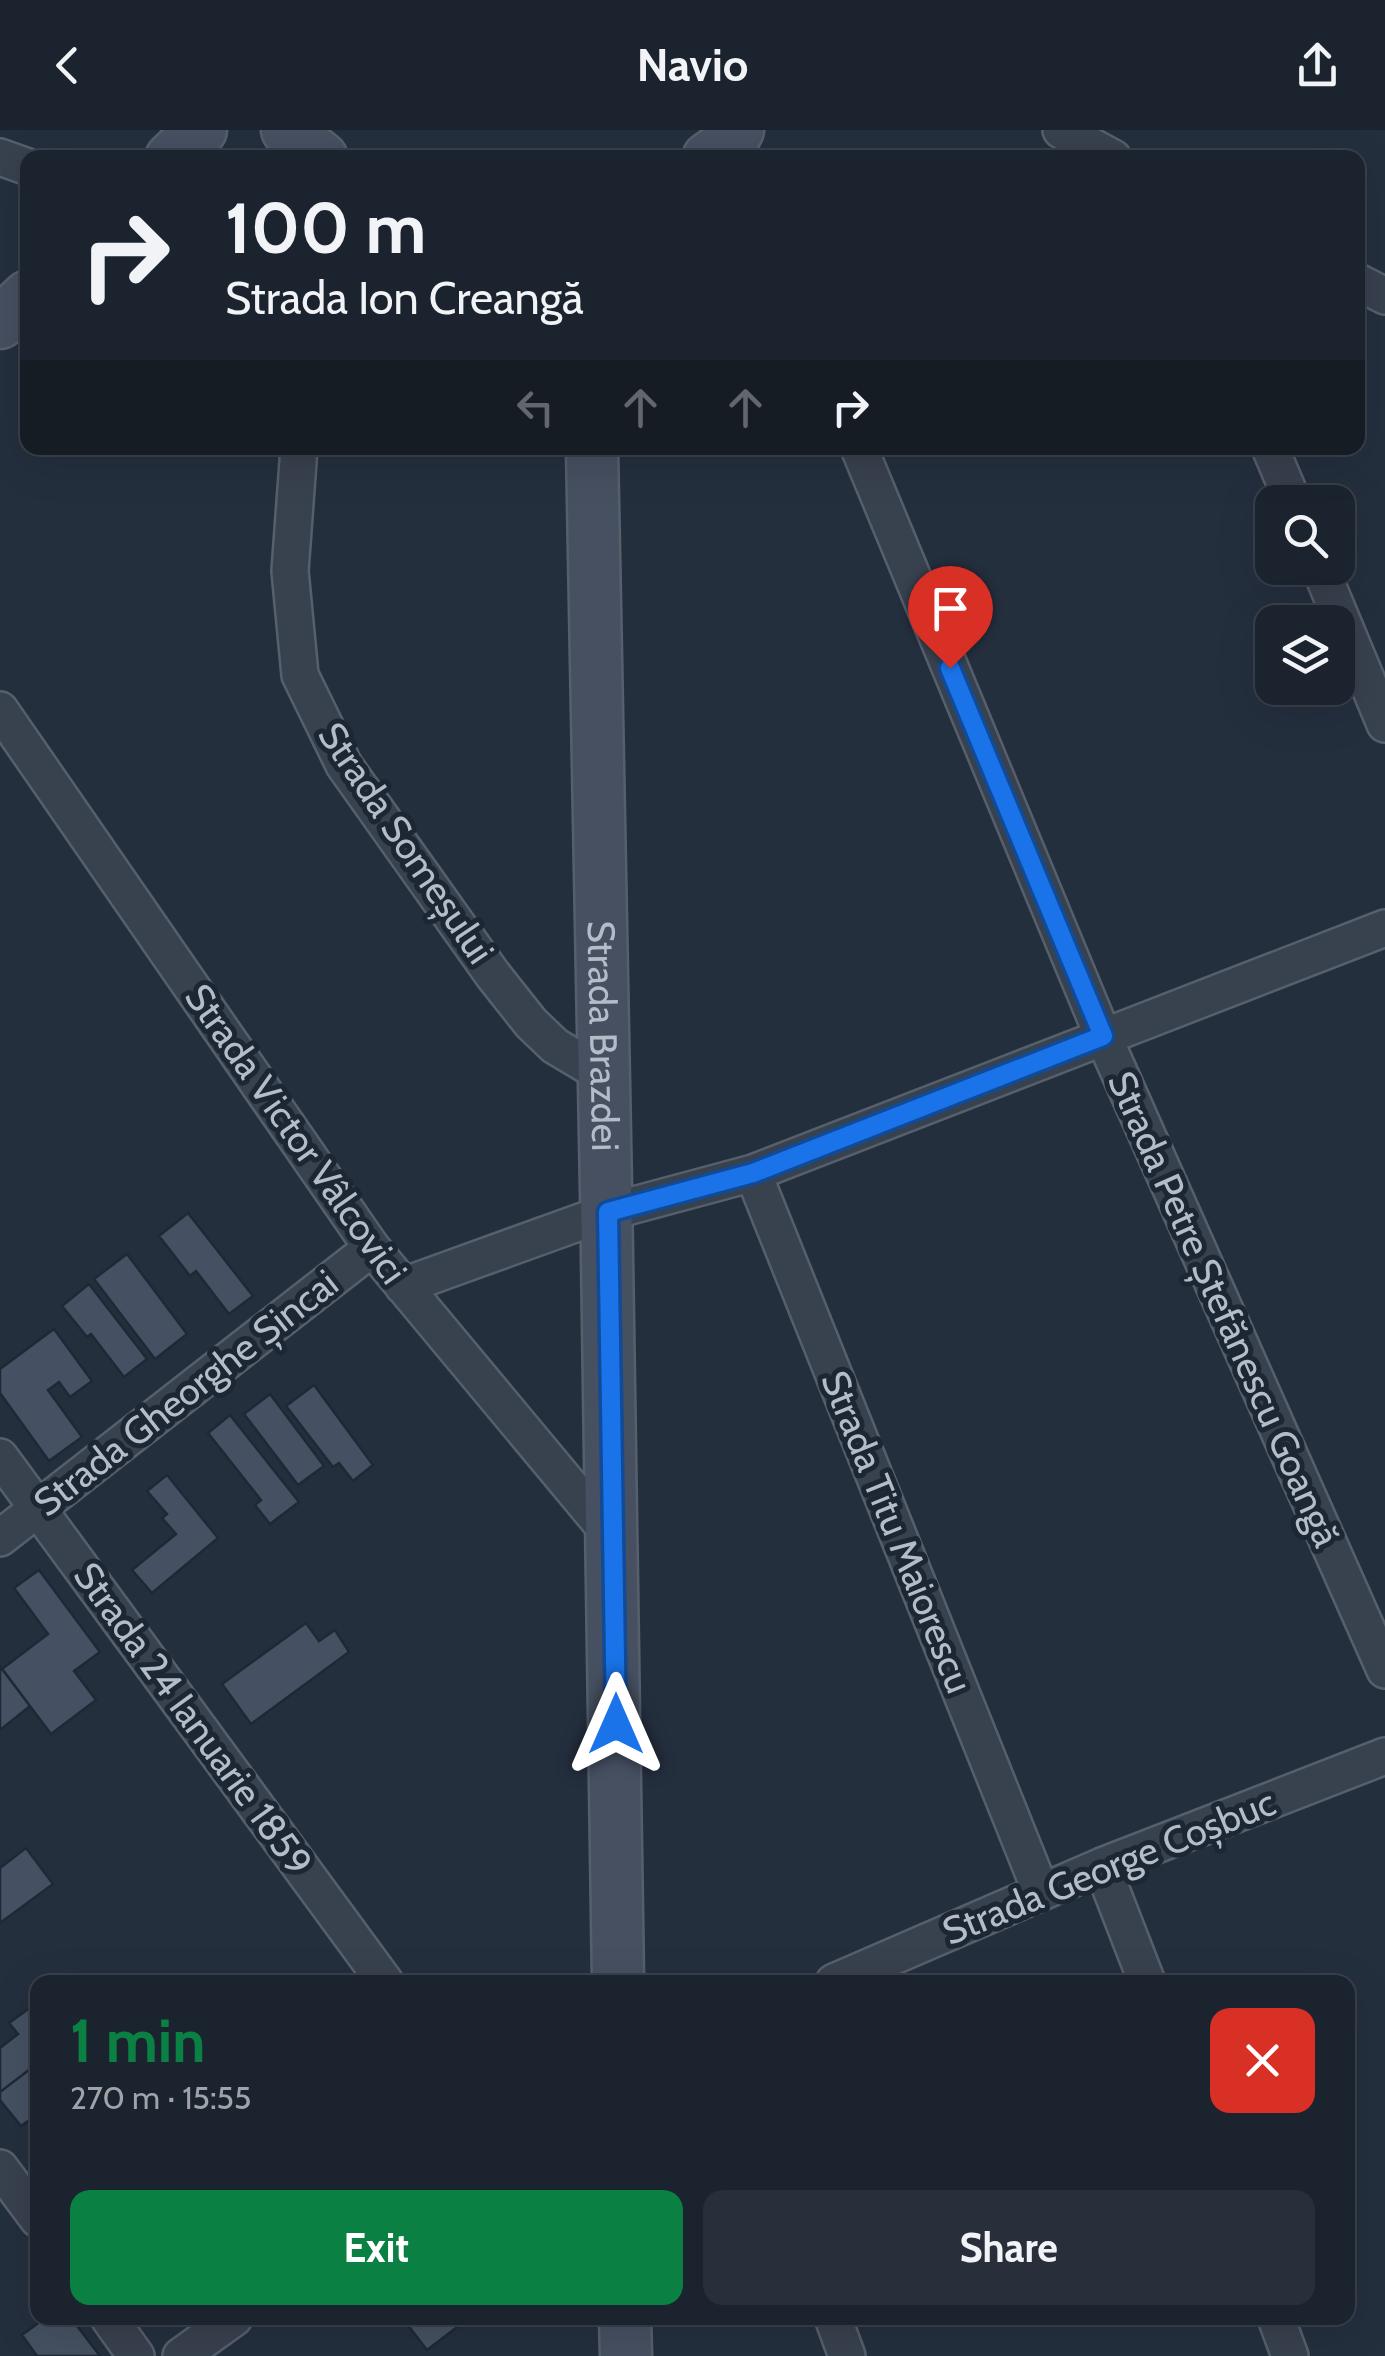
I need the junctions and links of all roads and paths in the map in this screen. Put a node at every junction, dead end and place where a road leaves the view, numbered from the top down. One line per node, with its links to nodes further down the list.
1 (201, 130): 4 (street)
2 (287, 130): 5 (street)
3 (1061, 130): 6 (street)
4 (180, 150)
5 (311, 150)
6 (1098, 150)
7 (20, 303): 8 (street)
8 (0, 322)
9 (298, 455): 19 (street, Strada Someșului)
10 (592, 455): 19 (street, Strada Brazdei)
11 (862, 455): 18 (street, Strada Petre Ștefănescu Goangă)
12 (1273, 455): 13 (street)
13 (1286, 485)
14 (1327, 585): 16 (street)
15 (0, 710): 22 (street, Strada Victor Vâlcovici)
16 (1385, 724)
17 (1385, 928): 18 (street)
18 (1103, 1036): 20 (street); 28 (street, Strada Petre Ștefănescu Goangă)
19 (602, 1074): 21 (street, Strada Brazdei)
20 (753, 1173): 21 (street); 31 (street, Strada Titu Maiorescu)
21 (608, 1212): 23 (street); 27 (street, Strada Brazdei)
22 (372, 1248): 23 (street, Strada Victor Vâlcovici); 25 (street, Strada Gheorghe Șincai)
23 (403, 1286): 27 (street, Strada Victor Vâlcovici)
24 (0, 1457): 25 (street, Strada 24 Ianuarie 1859)
25 (38, 1509): 26 (street, Strada Gheorghe Șincai); 32 (street, Strada 24 Ianuarie 1859)
26 (0, 1538)
27 (615, 1540): 33 (street, Strada Brazdei)
28 (1385, 1670)
29 (1385, 1756): 30 (street, Strada George Coșbuc)
30 (1102, 1866): 31 (street, Strada George Coșbuc); 35 (street)
31 (1041, 1892): 34 (street, Strada George Coșbuc)
32 (380, 1975)
33 (618, 1975)
34 (850, 1975)
35 (1144, 1975)
36 (0, 2168): 37 (street)
37 (30, 2208)
38 (113, 2325): 43 (street)
39 (224, 2325): 44 (street)
40 (626, 2325): 45 (street)
41 (835, 2325): 46 (street)
42 (1279, 2325): 47 (street)
43 (136, 2356)
44 (181, 2356)
45 (626, 2356)
46 (846, 2356)
47 (1290, 2356)

